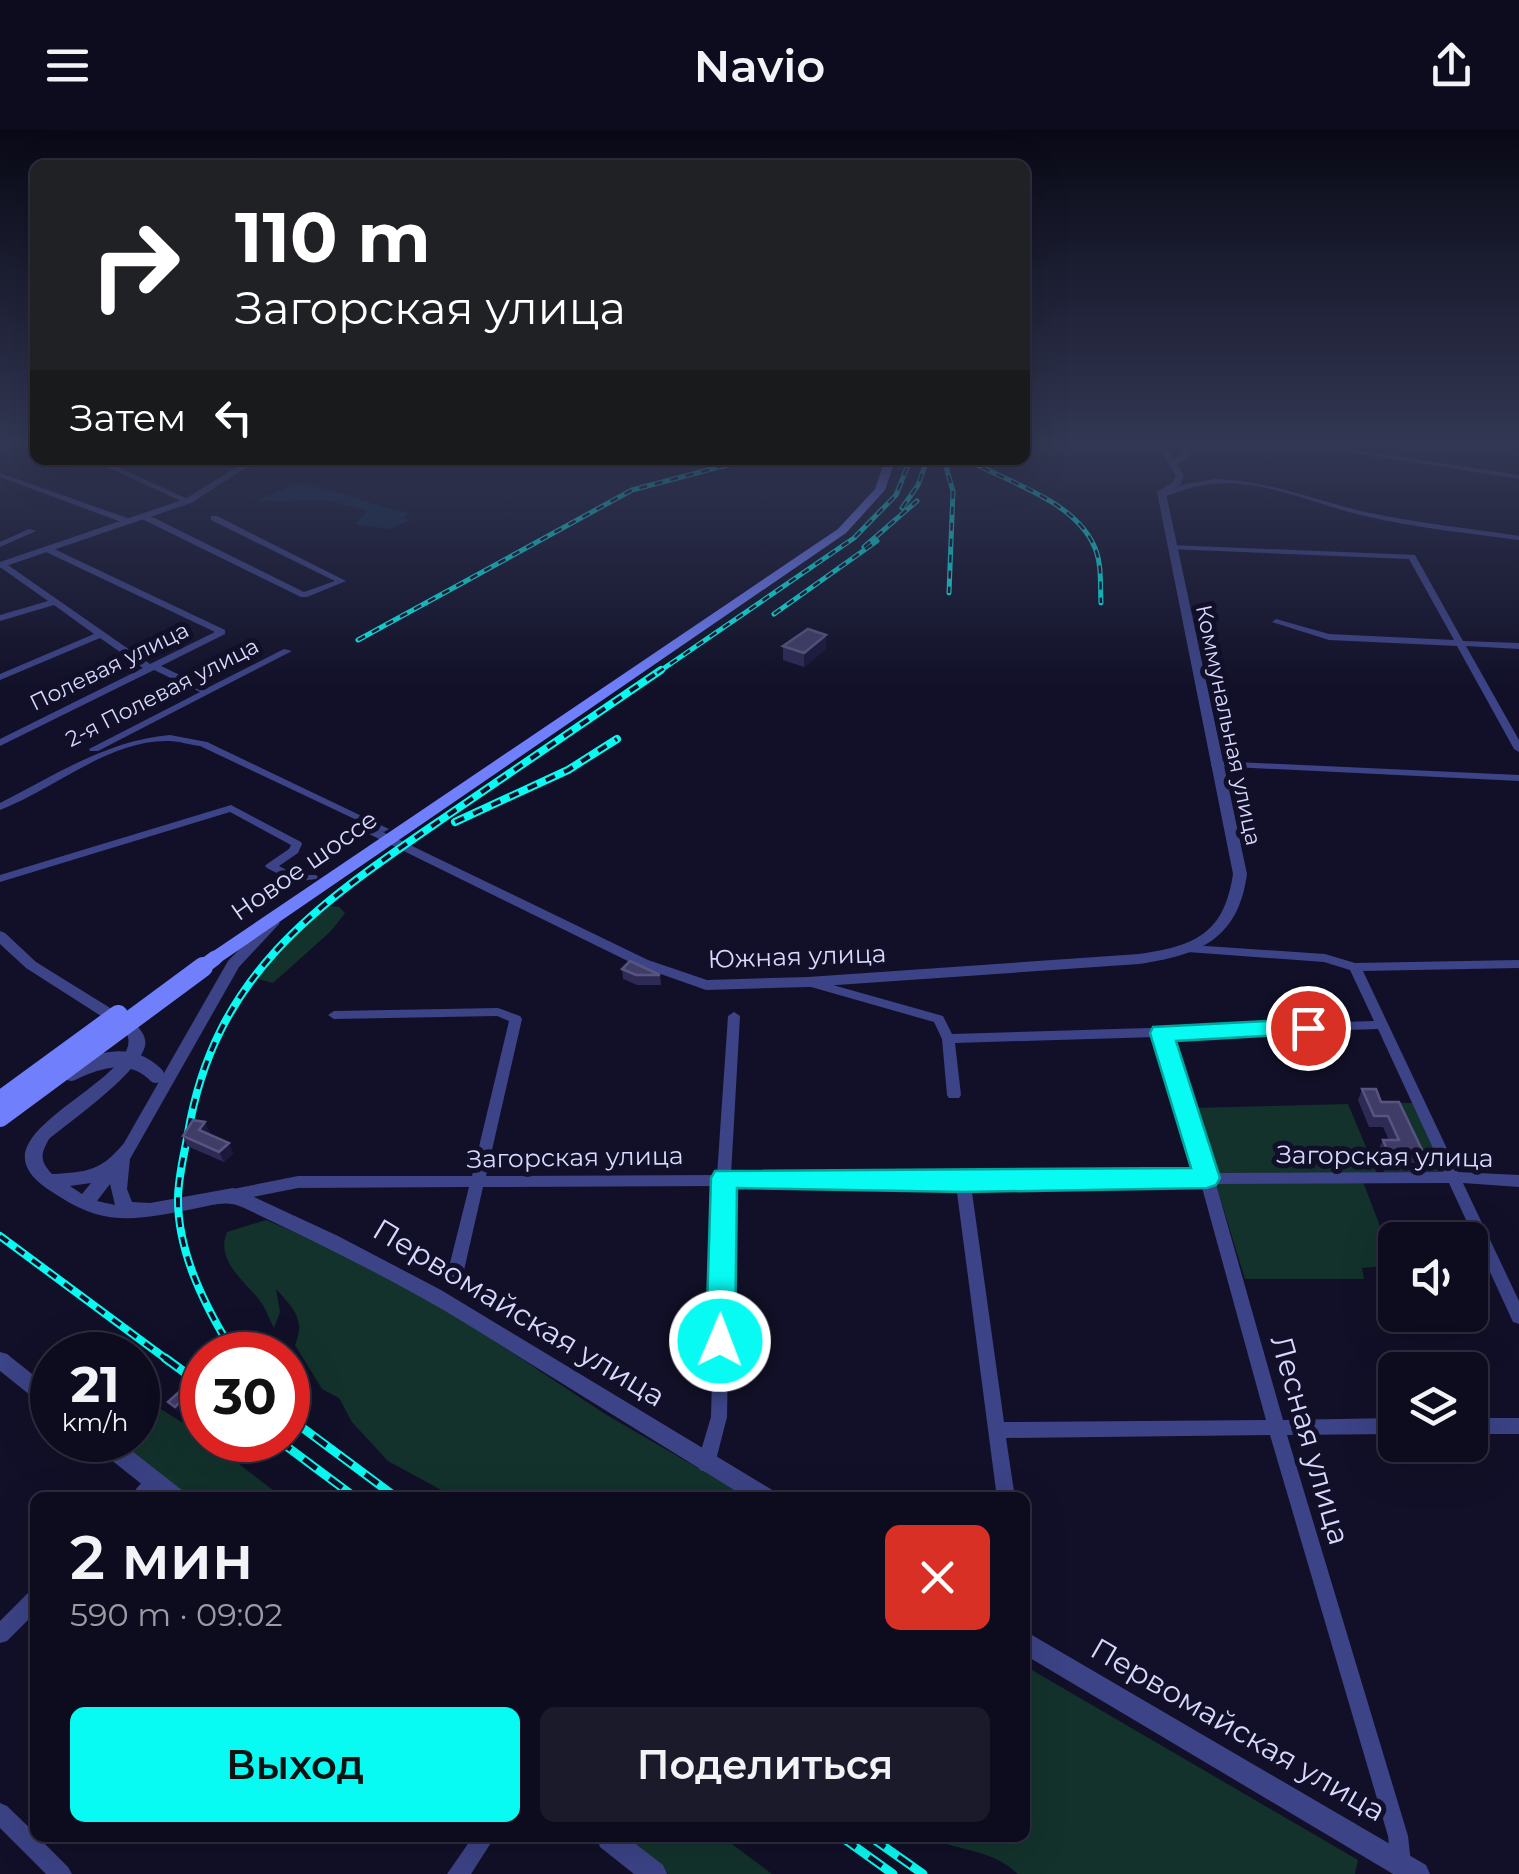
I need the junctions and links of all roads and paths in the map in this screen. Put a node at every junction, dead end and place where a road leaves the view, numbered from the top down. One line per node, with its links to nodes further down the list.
1 (109, 527): 11 (street)
2 (166, 527): 3 (street)
3 (233, 527)
4 (845, 527): 29 (main road, Новое шоссе)
5 (1168, 527): 10 (street, Коммунальная улица)
6 (1449, 527): 8 (street)
7 (32, 531): 9 (street)
8 (1519, 538)
9 (0, 545)
10 (1172, 546): 17 (street); 25 (street, Коммунальная улица)
11 (47, 548): 12 (street); 20 (street, Полевая улица)
12 (1, 565): 13 (street)
13 (56, 602): 14 (street); 16 (street)
14 (0, 618)
15 (1276, 622): 17 (street)
16 (101, 634): 20 (street); 21 (street)
17 (1459, 643): 18 (street); 24 (street)
18 (1519, 646)
19 (288, 650): 22 (street, 2-я Полевая улица)
20 (152, 667): 22 (street); 23 (street, Полевая улица)
21 (0, 676)
22 (206, 691): 26 (street, 2-я Полевая улица)
23 (0, 743)
24 (1519, 749)
25 (1215, 764): 27 (street); 33 (street, Коммунальная улица)
26 (60, 771): 28 (street); 29 (street)
27 (1519, 778)
28 (0, 807)
29 (382, 834): 31 (main road, Новое шоссе); 37 (street, Южная улица)
30 (0, 879): 31 (street)
31 (306, 882): 34 (main road, Новое шоссе); 34 (main road, Новое шоссе); 45 (street)
32 (0, 936): 51 (street)
33 (1190, 949): 36 (street); 37 (street, Южная улица)
34 (209, 955): 44 (main road, Новое шоссе, bridge); 46 (main road, Новое шоссе, bridge)
35 (1519, 964): 36 (street)
36 (1354, 967): 40 (street)
37 (808, 982): 42 (street)
38 (334, 1015): 52 (street)
39 (734, 1016): 48 (street)
40 (1380, 1024): 41 (street); 50 (street)
41 (1162, 1033): 42 (street); 49 (street, Лесная улица)
42 (948, 1038): 43 (street)
43 (954, 1095)
44 (0, 1102)
45 (152, 1108): 46 (street, bridge); 47 (street)
46 (0, 1118)
47 (124, 1157): 51 (street); 56 (street); 57 (street)
48 (724, 1178): 52 (street, Загорская улица); 54 (street, Загорская улица); 68 (street)
49 (1207, 1178): 50 (street, Загорская улица); 54 (street, Загорская улица); 62 (street, Лесная улица)
50 (1455, 1178): 53 (street, Загорская улица); 59 (street)
51 (48, 1180): 56 (street)
52 (477, 1180): 55 (street, Загорская улица); 58 (street)
53 (1519, 1181)
54 (964, 1182): 66 (street)
55 (233, 1195): 57 (street); 68 (street, Первомайская улица)
56 (84, 1204): 57 (street)
57 (131, 1212)
58 (454, 1279)
59 (1519, 1317)
60 (0, 1360): 61 (street)
61 (30, 1384)
62 (1276, 1426): 63 (street); 66 (street); 80 (street, Лесная улица)
63 (1378, 1426)
64 (1488, 1426): 65 (street)
65 (1519, 1426)
66 (996, 1430): 73 (street)
67 (130, 1462): 69 (street)
68 (706, 1464): 72 (street, Первомайская улица)
69 (155, 1482): 70 (street); 71 (street)
70 (145, 1492)
71 (168, 1492)
72 (756, 1492)
73 (1005, 1492)
74 (30, 1605): 75 (street)
75 (0, 1634)
76 (1030, 1645): 80 (street, Первомайская улица)
77 (0, 1814): 81 (street)
78 (481, 1842): 82 (street)
79 (614, 1842): 83 (street)
80 (1409, 1869)
81 (61, 1874)
82 (458, 1874)
83 (654, 1874)

